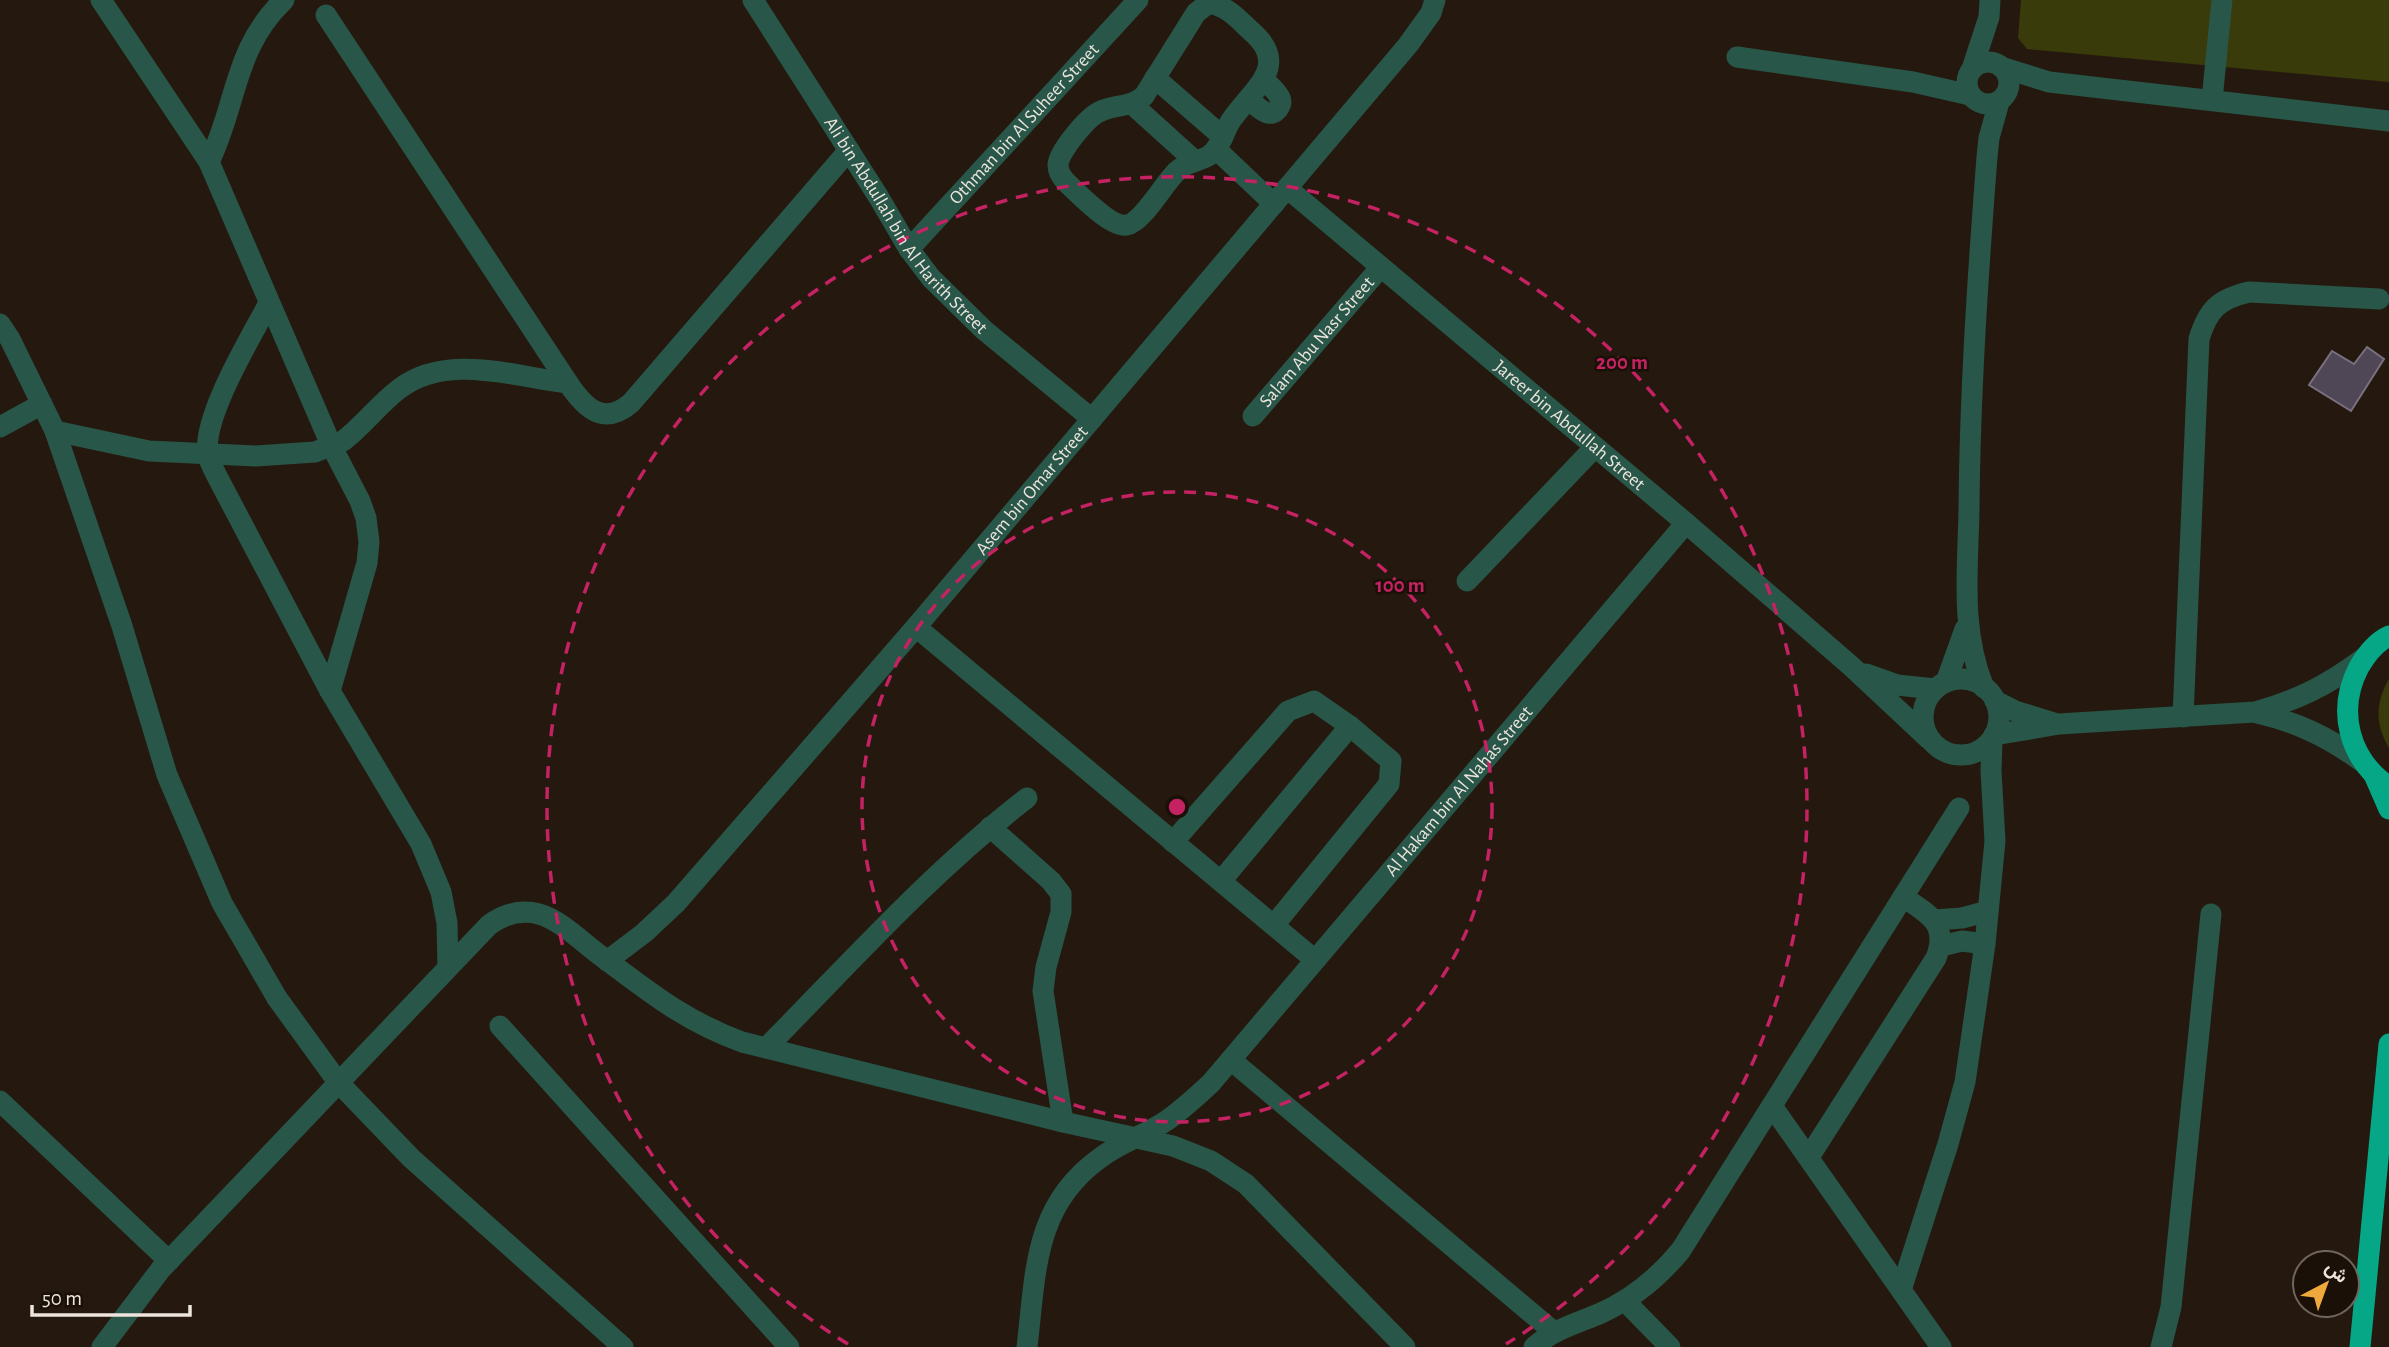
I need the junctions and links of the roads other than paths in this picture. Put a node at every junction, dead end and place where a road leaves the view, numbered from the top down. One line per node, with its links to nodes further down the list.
1 (101, 0): 26 (street)
2 (284, 0): 26 (street)
3 (753, 0): 23 (street, Ali bin Abdullah bin Al Harith Street)
4 (1138, 0): 28 (street, Othman bin Al Suheer Street)
5 (1436, 0): 27 (street, Asem bin Omar Street)
6 (2222, 0): 19 (street)
7 (1989, 9): 10 (street); 11 (street)
8 (326, 15): 33 (street)
9 (1737, 57): 14 (street)
10 (1999, 66): 11 (street); 15 (street); 18 (street)
11 (1971, 71): 14 (street); 16 (street)
12 (1155, 78): 13 (street); 20 (street); 22 (street, Jareer bin Abdullah Street)
13 (1264, 79): 17 (street); 17 (street)
14 (1913, 82): 16 (street)
15 (2049, 82): 18 (street); 19 (street)
16 (1972, 97): 18 (street); 24 (street)
17 (1248, 99): 22 (street)
18 (2001, 100): 24 (street)
19 (2212, 100): 21 (street)
20 (1132, 104): 25 (street); 25 (street)
21 (2385, 119)
22 (1219, 143): 25 (street); 27 (street, Jareer bin Abdullah Street)
23 (849, 150): 28 (street, Ali bin Abdullah bin Al Harith Street); 33 (street)
24 (1987, 157): 44 (street)
25 (1195, 161)
26 (209, 162): 31 (street)
27 (1280, 196): 29 (street, Jareer bin Abdullah Street); 36 (street, Asem bin Omar Street)
28 (909, 248): 36 (street, Ali bin Abdullah bin Al Harith Street)
29 (1380, 268): 35 (street, Salam Abu Nasr Street); 40 (street, Jareer bin Abdullah Street)
30 (2379, 299): 53 (street)
31 (269, 303): 39 (street); 41 (street)
32 (0, 324): 34 (street)
33 (568, 383): 39 (street)
34 (42, 404): 37 (street); 38 (street)
35 (1253, 416)
36 (1092, 419): 45 (street, Asem bin Omar Street)
37 (0, 427)
38 (55, 431): 41 (street); 81 (street)
39 (332, 447): 41 (street); 50 (street)
40 (1595, 447): 42 (street, Jareer bin Abdullah Street); 43 (street)
41 (208, 454): 50 (street)
42 (1686, 523): 48 (street, Jareer bin Abdullah Street); 74 (street, Al Hakam bin Al Nahas Street)
43 (1467, 581)
44 (1967, 624): 49 (street); 51 (street)
45 (916, 627): 65 (street); 75 (street, Asem bin Omar Street)
46 (2387, 635): 47 (highway)
47 (2364, 658): 52 (street); 59 (highway)
48 (1852, 666): 49 (street, Jareer bin Abdullah Street); 57 (street, Jareer bin Abdullah Street)
49 (1940, 686): 51 (street); 57 (street)
50 (330, 691): 76 (street)
51 (1989, 694): 54 (street); 56 (street)
52 (2255, 712): 53 (street); 59 (street)
53 (2183, 717): 54 (street)
54 (2059, 724): 56 (street)
55 (1350, 726): 65 (street); 66 (street); 71 (street)
56 (1993, 737): 58 (street); 61 (street)
57 (1929, 738): 58 (street)
58 (1957, 755): 61 (street)
59 (2375, 775): 63 (highway)
60 (1027, 798): 64 (street)
61 (1993, 802): 68 (street)
62 (1959, 808): 67 (street)
63 (2389, 810)
64 (990, 827): 79 (street); 84 (street)
65 (1173, 842): 66 (street)
66 (1221, 881): 71 (street)
67 (1903, 897): 70 (street); 83 (street)
68 (1988, 911): 70 (street); 72 (street)
69 (2211, 914): 99 (street)
70 (1935, 920): 73 (street)
71 (1274, 925): 74 (street)
72 (1985, 944): 73 (street); 88 (street)
73 (1941, 946): 86 (street)
74 (1315, 960): 80 (street, Al Hakam bin Al Nahas Street)
75 (607, 961): 76 (street); 79 (street)
76 (448, 967): 81 (street)
77 (500, 1027): 93 (street)
78 (2389, 1044): 100 (highway)
79 (766, 1048): 84 (street)
80 (1231, 1060): 85 (street, Al Hakam bin Al Nahas Street); 90 (street)
81 (338, 1082): 87 (street); 92 (street)
82 (0, 1101): 87 (street)
83 (1772, 1106): 86 (street); 89 (street)
84 (1063, 1122): 85 (street)
85 (1135, 1138): 94 (street, Al Hakam bin Al Nahas Street); 95 (street)
86 (1809, 1157): 88 (street)
87 (169, 1261): 91 (street)
88 (1901, 1290): 98 (street)
89 (1625, 1301): 90 (street); 97 (street)
90 (1554, 1332): 96 (street)
91 (102, 1347)
92 (623, 1347)
93 (789, 1347)
94 (1027, 1347)
95 (1405, 1347)
96 (1534, 1347)
97 (1670, 1347)
98 (1941, 1347)
99 (2161, 1347)
100 (2360, 1347)

